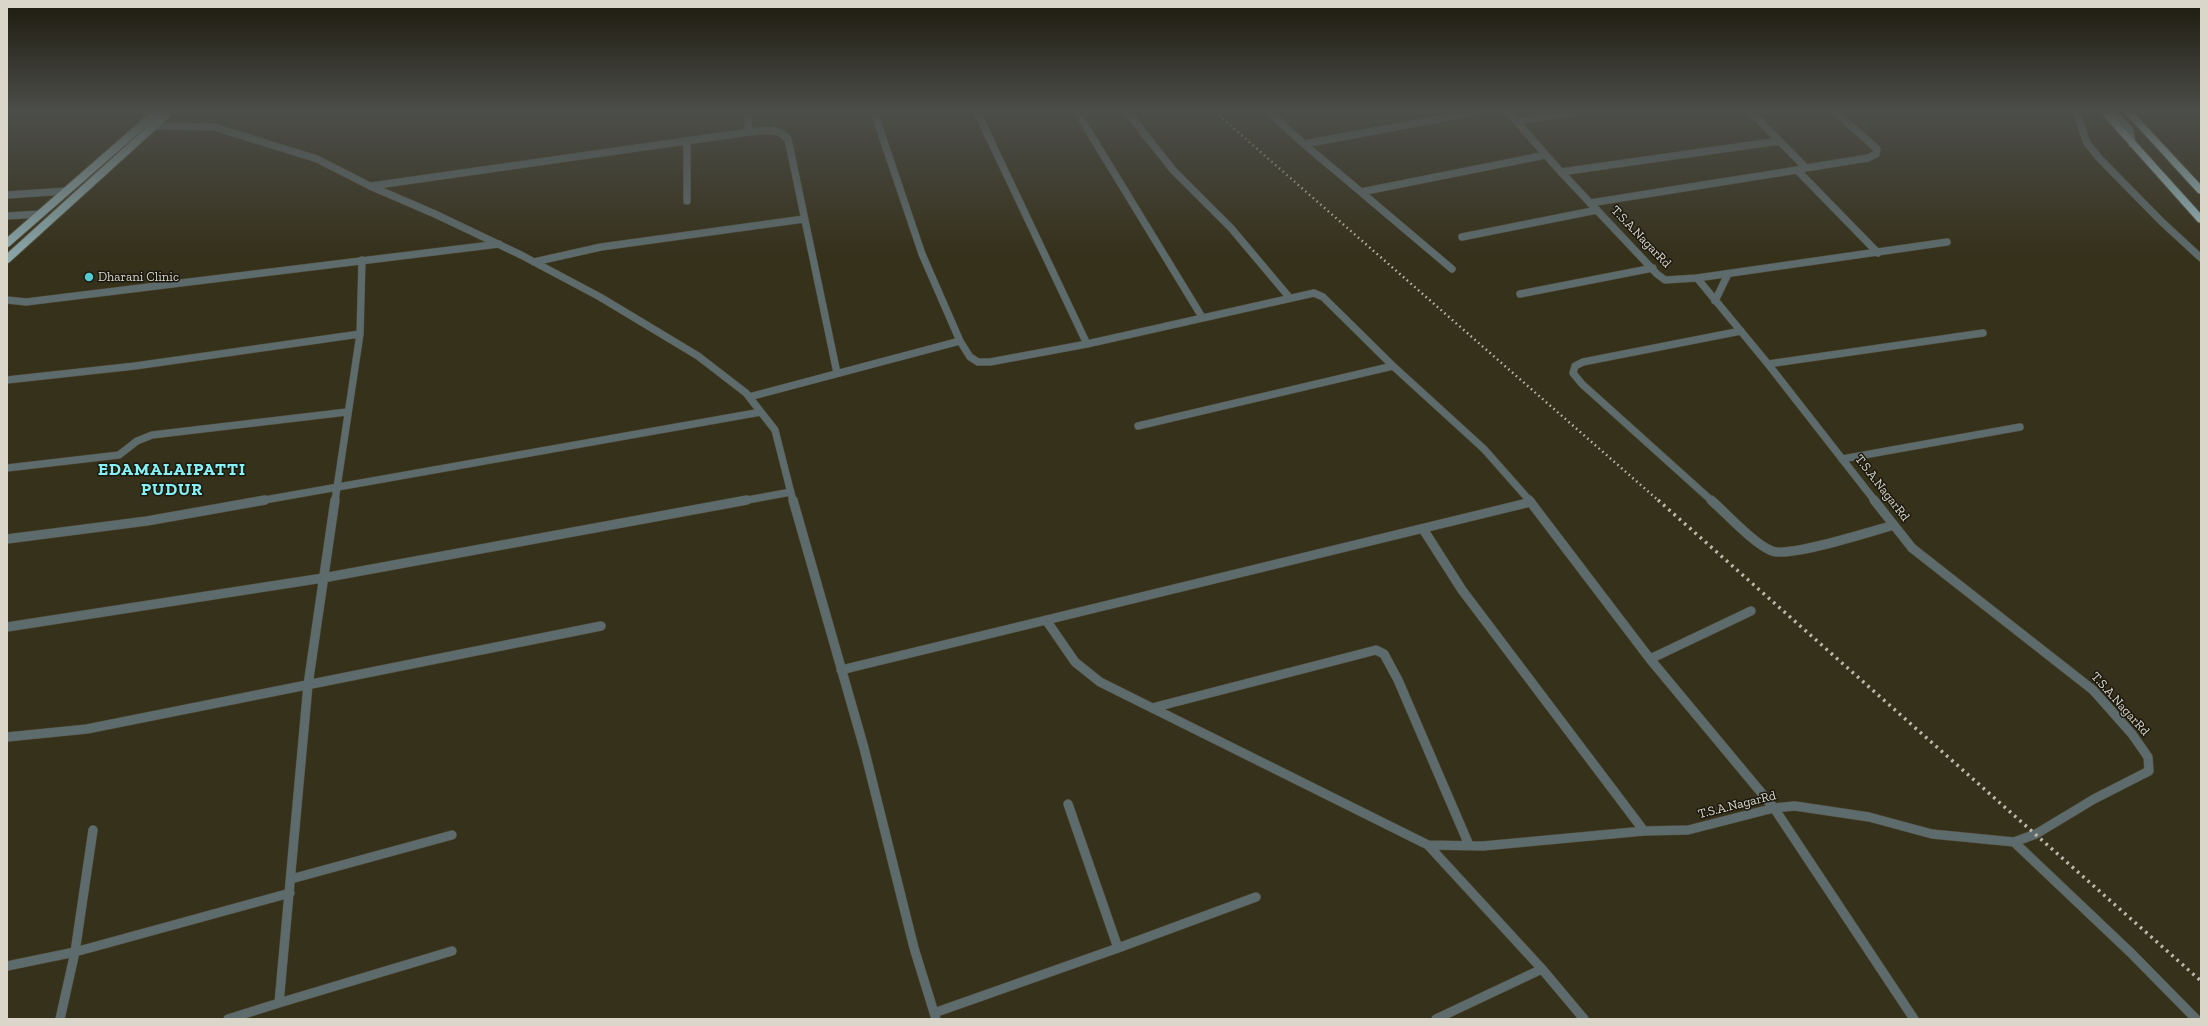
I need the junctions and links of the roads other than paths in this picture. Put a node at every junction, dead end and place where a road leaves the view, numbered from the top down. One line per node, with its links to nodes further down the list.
1 (102, 160): 24 (main road)
2 (115, 160): 40 (main road)
3 (319, 160): 23 (street)
4 (558, 160): 23 (street)
5 (687, 160): 28 (street)
6 (791, 160): 32 (street)
7 (890, 160): 55 (street)
8 (1000, 160): 56 (street)
9 (1106, 160): 51 (street)
10 (1165, 160): 48 (street)
11 (1323, 160): 26 (street)
12 (1522, 160): 26 (street)
13 (1550, 160): 22 (street, T.S.A.NagarRd)
14 (1646, 160): 22 (street)
15 (1798, 160): 20 (street)
16 (1856, 160): 20 (street)
17 (2101, 160): 39 (street)
18 (2146, 160): 33 (highway)
19 (2172, 160): 25 (highway)
20 (1806, 168): 21 (street)
21 (1797, 170): 29 (street); 38 (street)
22 (1561, 172): 29 (street, T.S.A.NagarRd)
23 (370, 186): 37 (street)
24 (67, 190): 27 (street); 30 (main road)
25 (2201, 191)
26 (1362, 192): 44 (street)
27 (7, 195)
28 (687, 201)
29 (1594, 206): 34 (street); 43 (street, T.S.A.NagarRd)
30 (40, 214): 31 (street); 36 (main road)
31 (7, 216)
32 (804, 219): 42 (street); 59 (street)
33 (2201, 220)
34 (1462, 237)
35 (1947, 242): 38 (street)
36 (7, 243)
37 (499, 244): 41 (street); 42 (street)
38 (1878, 253): 45 (street)
39 (2201, 258)
40 (7, 259)
41 (362, 260): 49 (street); 54 (street)
42 (534, 262): 61 (street)
43 (1653, 268): 46 (street, T.S.A.NagarRd); 47 (street)
44 (1452, 269)
45 (1728, 274): 46 (street); 50 (street)
46 (1697, 278): 50 (street, T.S.A.NagarRd)
47 (1520, 294)
48 (1288, 297): 51 (street); 58 (street)
49 (7, 300)
50 (1715, 301): 52 (street, T.S.A.NagarRd)
51 (1202, 317): 56 (street)
52 (1741, 332): 57 (street, T.S.A.NagarRd); 71 (street)
53 (1983, 333): 57 (street)
54 (360, 334): 60 (street); 62 (street)
55 (960, 341): 56 (street); 59 (street)
56 (1087, 344)
57 (1768, 364): 66 (street, T.S.A.NagarRd)
58 (1392, 366): 64 (street); 70 (street)
59 (837, 374): 61 (street)
60 (7, 380)
61 (749, 397): 63 (street)
62 (347, 412): 67 (street); 68 (street)
63 (761, 412): 68 (street); 69 (street)
64 (1138, 426)
65 (2020, 427): 66 (street)
66 (1842, 459): 71 (street, T.S.A.NagarRd)
67 (7, 468)
68 (336, 487): 73 (street); 74 (street)
69 (791, 492): 74 (street); 80 (street)
70 (1531, 502): 72 (street); 79 (street)
71 (1894, 525): 89 (street, T.S.A.NagarRd)
72 (1423, 529): 76 (street); 87 (street)
73 (7, 539)
74 (324, 578): 78 (street); 81 (street)
75 (1751, 611): 79 (street)
76 (1046, 620): 80 (street); 82 (street)
77 (601, 626): 81 (street)
78 (7, 627)
79 (1650, 659): 85 (street)
80 (841, 670): 101 (street)
81 (308, 685): 83 (street); 92 (street)
82 (1152, 708): 90 (street); 91 (street)
83 (7, 737)
84 (1068, 804): 95 (street)
85 (1774, 808): 87 (street, T.S.A.NagarRd); 89 (street, T.S.A.NagarRd); 106 (street)
86 (93, 830): 97 (street)
87 (1644, 831): 91 (street, T.S.A.NagarRd)
88 (452, 835): 92 (street)
89 (2014, 842): 107 (street)
90 (1428, 845): 91 (street, T.S.A.NagarRd); 99 (street)
91 (1469, 845)
92 (291, 879): 93 (street)
93 (290, 893): 97 (street); 100 (street)
94 (1256, 897): 95 (street)
95 (1118, 948): 101 (street)
96 (452, 951): 100 (street)
97 (75, 952): 98 (street); 102 (street)
98 (7, 966)
99 (1542, 969): 104 (street); 105 (street)
100 (279, 1003): 103 (street)
101 (935, 1016)
102 (60, 1019)
103 (228, 1019)
104 (1436, 1019)
105 (1584, 1019)
106 (1914, 1019)
107 (2196, 1019)

